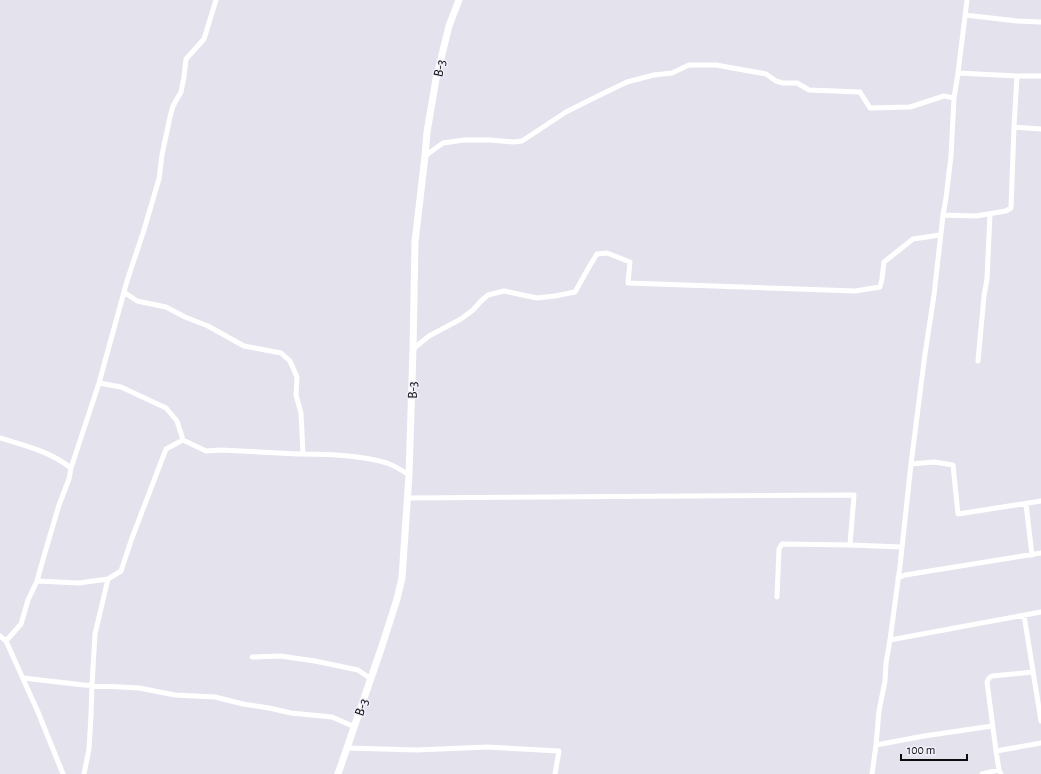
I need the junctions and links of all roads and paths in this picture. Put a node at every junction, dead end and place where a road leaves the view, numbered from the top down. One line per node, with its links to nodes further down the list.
1 (216, 0): 16 (street)
2 (459, 0): 12 (main road, B-3)
3 (967, 0): 4 (street)
4 (965, 15): 5 (street); 6 (street)
5 (1041, 22)
6 (958, 73): 7 (street); 9 (street)
7 (1017, 76): 8 (street); 10 (street)
8 (1041, 76)
9 (954, 98): 12 (street); 14 (street)
10 (1014, 127): 11 (street); 13 (street)
11 (1041, 129)
12 (425, 156): 17 (main road, B-3)
13 (990, 214): 14 (street); 18 (street)
14 (943, 215): 15 (street)
15 (940, 235): 17 (street); 23 (street)
16 (124, 292): 19 (street); 22 (street)
17 (414, 349): 25 (main road, B-3)
18 (978, 361)
19 (99, 383): 21 (street); 24 (street)
20 (0, 438): 24 (street)
21 (183, 440): 22 (street); 34 (street)
22 (303, 454): 25 (street)
23 (911, 464): 28 (street); 30 (street)
24 (71, 468): 35 (street)
25 (410, 475): 26 (main road, B-3)
26 (408, 498): 29 (street); 45 (main road, B-3)
27 (1041, 501): 28 (street)
28 (1026, 504): 32 (street)
29 (850, 545): 30 (street); 36 (street)
30 (902, 547): 33 (street)
31 (1041, 554): 32 (street)
32 (1032, 555): 33 (street)
33 (898, 578): 40 (street)
34 (108, 579): 35 (street); 46 (street)
35 (37, 581): 41 (street)
36 (777, 597)
37 (1041, 612): 38 (street)
38 (1024, 615): 40 (street); 43 (street)
39 (0, 636): 41 (street)
40 (890, 640): 51 (street)
41 (6, 641): 44 (street)
42 (252, 656): 45 (street)
43 (1033, 672): 47 (street); 48 (street)
44 (23, 678): 46 (street); 55 (street)
45 (371, 679): 49 (main road, B-3)
46 (92, 685): 49 (street); 56 (street)
47 (1041, 721)
48 (992, 726): 51 (street); 53 (street)
49 (355, 727): 52 (main road, B-3)
50 (1041, 743): 53 (street)
51 (876, 745): 59 (street)
52 (347, 748): 57 (main road, B-3); 58 (street)
53 (996, 751): 54 (street)
54 (1000, 772): 60 (street)
55 (63, 774)
56 (84, 774)
57 (338, 774)
58 (555, 774)
59 (872, 774)
60 (982, 774)

